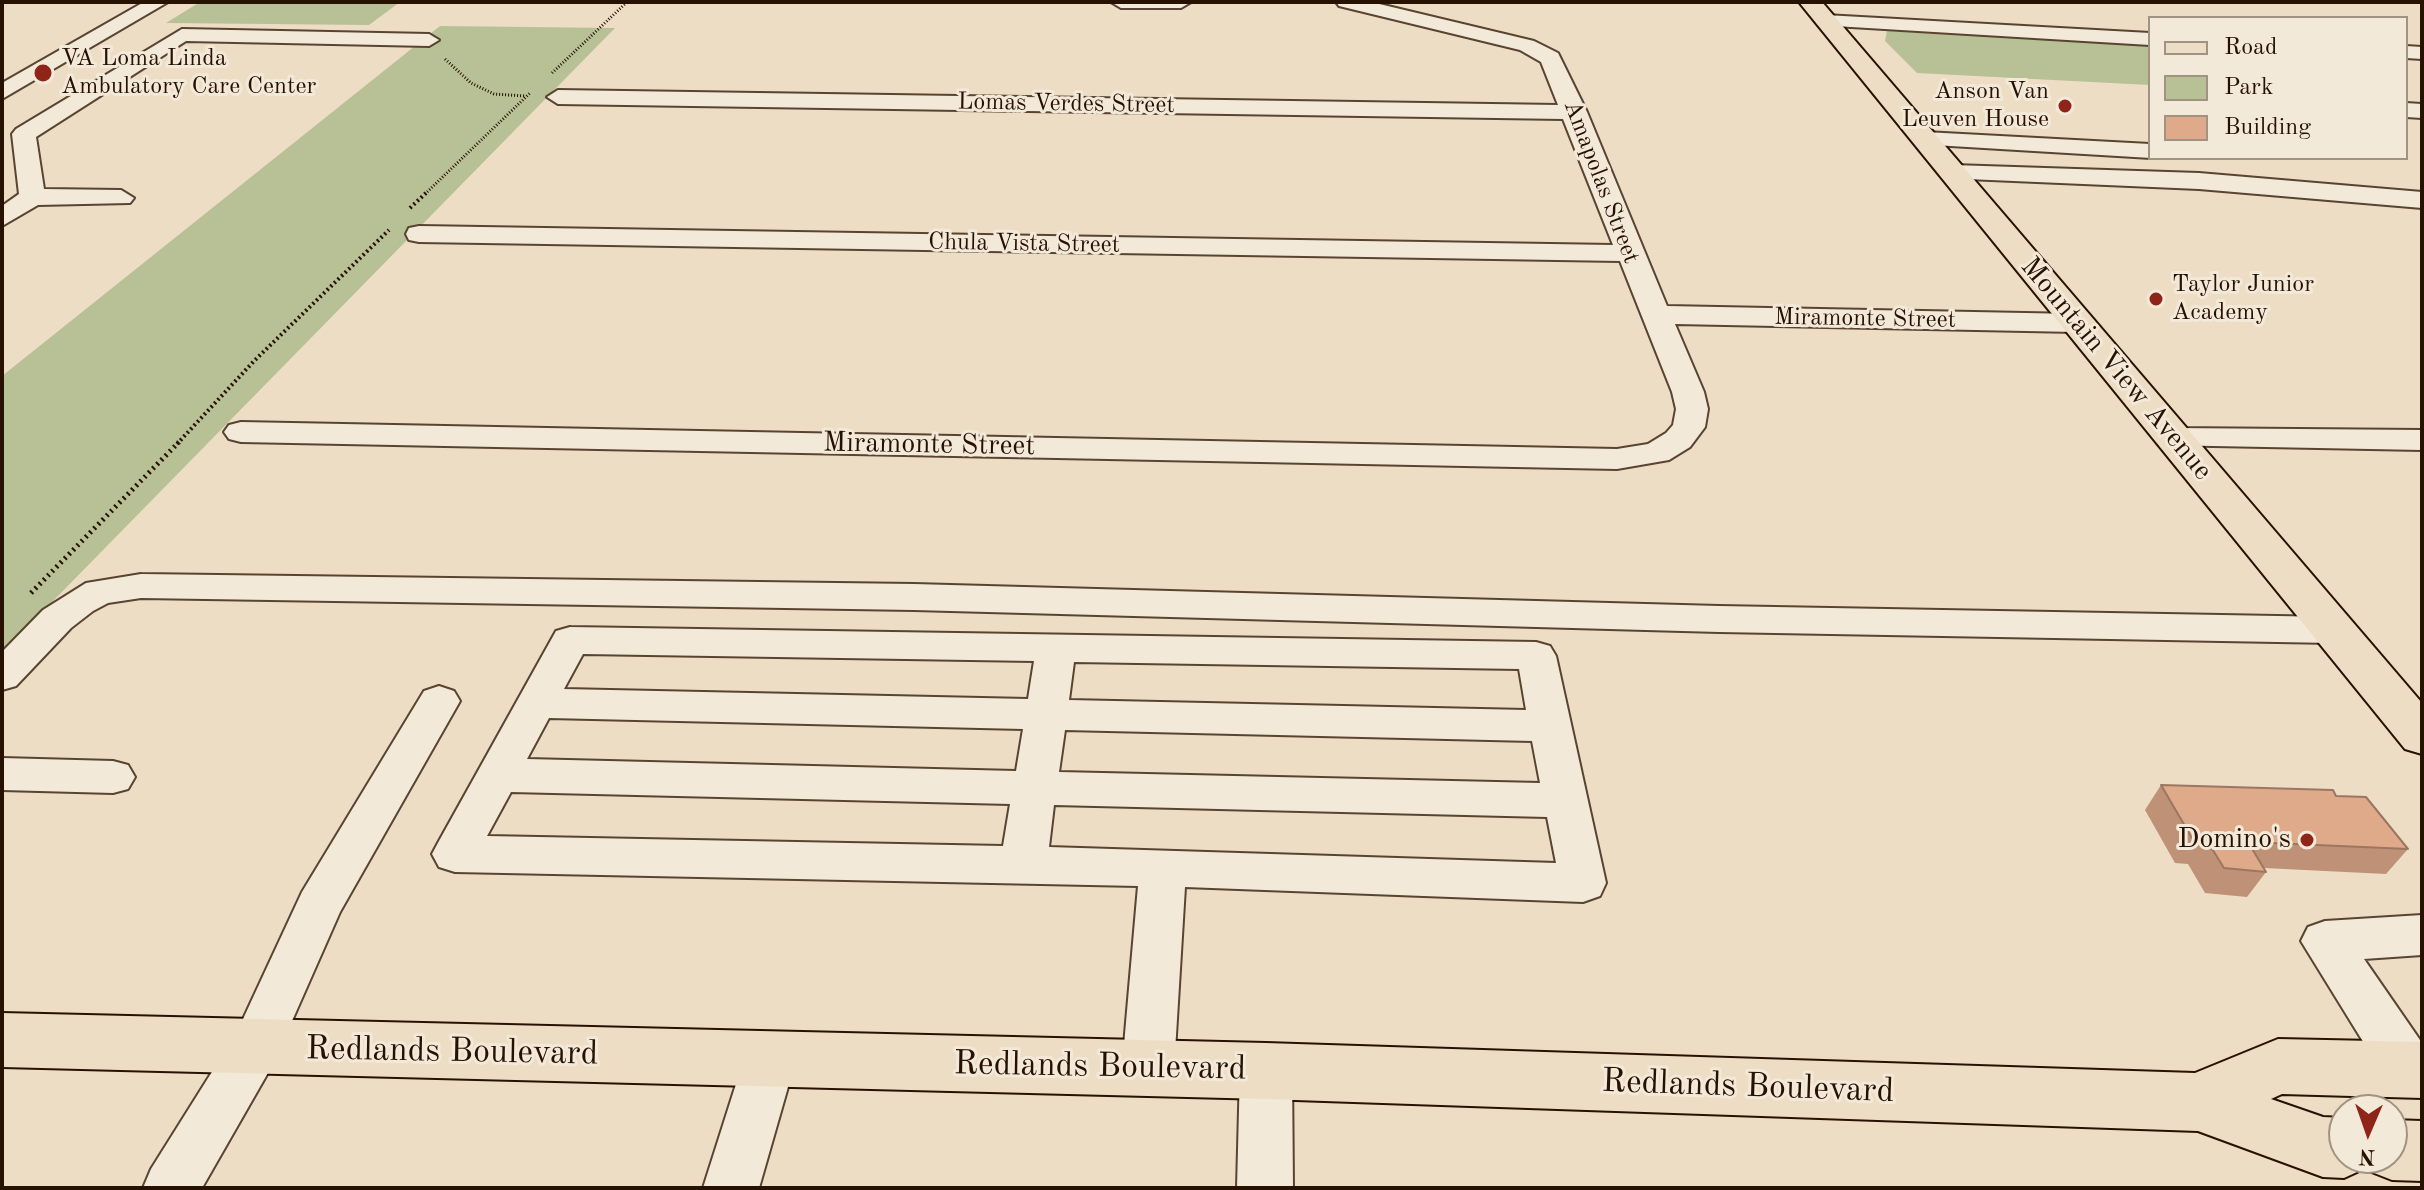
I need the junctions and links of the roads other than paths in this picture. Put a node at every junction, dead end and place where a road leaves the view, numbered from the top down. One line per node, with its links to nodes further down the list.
1 (158, 2): 9 (street)
2 (1121, 2): 3 (street)
3 (1181, 2)
4 (1346, 2): 12 (street, Amapolas Street)
5 (1817, 11): 6 (street); 13 (main road, Mountain View Avenue)
6 (2148, 39)
7 (429, 40): 16 (street)
8 (2, 69): 9 (street)
9 (42, 69): 11 (street)
10 (547, 87): 12 (street, Lomas Verdes Street)
11 (2, 92)
12 (1575, 112): 21 (street, Amapolas Street)
13 (1925, 139): 14 (street); 15 (main road, Mountain View Avenue)
14 (2148, 151)
15 (1953, 173): 18 (street); 23 (main road, Mountain View Avenue)
16 (32, 197): 17 (street); 19 (street)
17 (121, 198)
18 (2422, 200)
19 (2, 218)
20 (408, 222): 21 (street, Chula Vista Street)
21 (1628, 253): 22 (street, Amapolas Street)
22 (1654, 315): 23 (street, Miramonte Street); 27 (street, Amapolas Street)
23 (2076, 323): 25 (main road, Mountain View Avenue)
24 (241, 432): 27 (street, Miramonte Street)
25 (2173, 438): 26 (street); 29 (main road, Mountain View Avenue)
26 (2422, 440)
27 (1617, 459)
28 (1528, 614): 29 (street); 31 (street); 32 (street)
29 (2333, 630): 37 (main road, Mountain View Avenue)
30 (1056, 648): 31 (street); 34 (street); 35 (street)
31 (1536, 656): 36 (street)
32 (2, 676)
33 (439, 701): 47 (street)
34 (537, 703): 35 (street); 39 (street)
35 (1046, 715): 36 (street); 41 (street)
36 (1551, 726): 42 (street)
37 (2422, 736)
38 (2, 774): 40 (street)
39 (498, 775): 41 (street); 43 (street)
40 (113, 777)
41 (1035, 788): 42 (street); 43 (street)
42 (1566, 801): 44 (street)
43 (1023, 866): 44 (street)
44 (1163, 868): 49 (street)
45 (2422, 935): 50 (street)
46 (2, 1040): 47 (main road, Redlands Boulevard)
47 (255, 1048): 48 (main road, Redlands Boulevard); 54 (street)
48 (770, 1059): 49 (main road, Redlands Boulevard); 55 (street)
49 (1148, 1068): 51 (main road, Redlands Boulevard)
50 (2416, 1070): 52 (main road, Redlands Boulevard)
51 (1266, 1071): 52 (main road, Redlands Boulevard); 56 (street)
52 (2198, 1102): 53 (main road, Redlands Boulevard)
53 (2328, 1147)
54 (171, 1188)
55 (731, 1188)
56 (1265, 1188)

